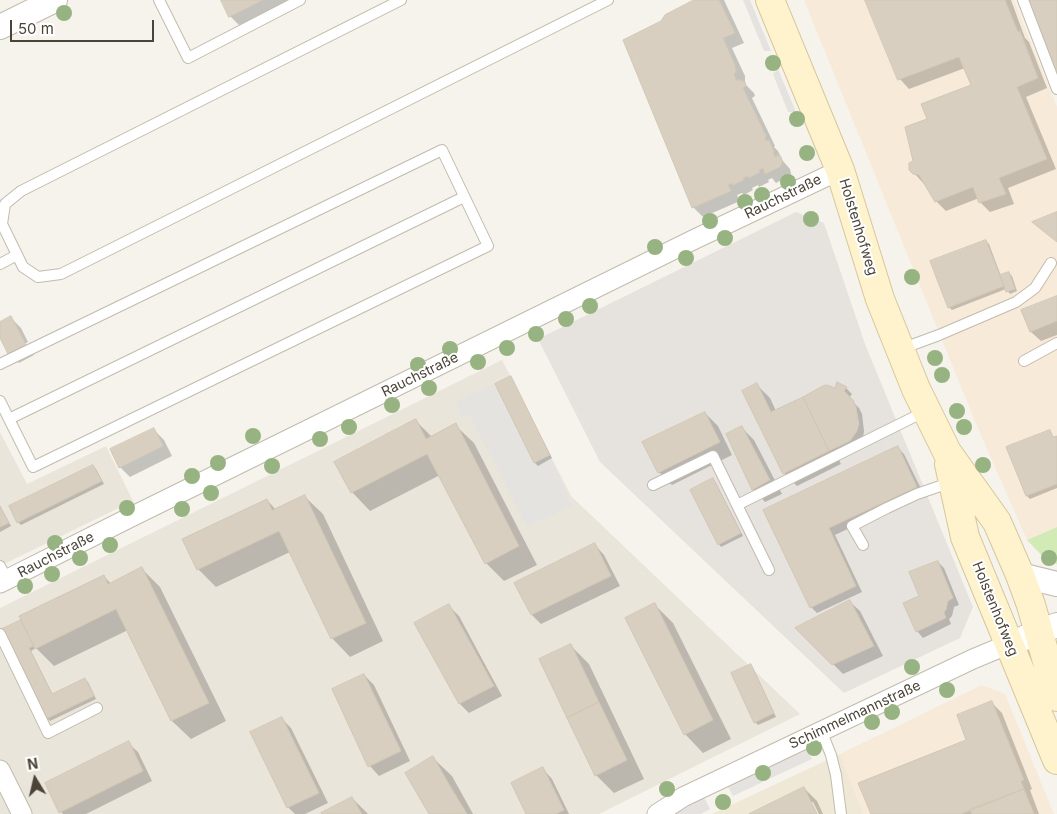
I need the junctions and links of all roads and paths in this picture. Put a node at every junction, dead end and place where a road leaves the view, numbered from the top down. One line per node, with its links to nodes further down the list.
1 (55, 0): 8 (street)
2 (159, 0): 3 (lane)
3 (300, 0)
4 (401, 0): 12 (lane)
5 (608, 0): 13 (lane)
6 (770, 0): 10 (main road, Holstenhofweg)
7 (1023, 0): 9 (lane)
8 (0, 27)
9 (1057, 88)
10 (840, 170): 17 (main road, Holstenhofweg); 30 (street, Rauchstraße)
11 (464, 197): 19 (lane); 22 (lane); 22 (lane)
12 (2, 206): 13 (lane)
13 (17, 255): 15 (lane)
14 (1051, 263): 17 (lane)
15 (0, 264)
16 (1057, 342): 18 (lane)
17 (900, 349): 21 (main road, Holstenhofweg)
18 (1024, 361)
19 (0, 364)
20 (0, 401): 22 (lane)
21 (927, 411): 23 (main road, Holstenhofweg); 26 (lane)
22 (9, 419)
23 (947, 452): 24 (main road, Holstenhofweg); 29 (main road, Holstenhofweg)
24 (953, 481): 27 (lane); 34 (main road, Holstenhofweg)
25 (654, 484): 26 (lane)
26 (737, 505): 28 (lane)
27 (863, 545)
28 (769, 570)
29 (1020, 575): 31 (street); 32 (main road, Holstenhofweg)
30 (2, 576)
31 (1057, 584)
32 (1048, 628): 34 (street, Schimmelmannstraße); 35 (main road, Holstenhofweg)
33 (0, 634): 36 (lane)
34 (1009, 644): 37 (street, Schimmelmannstraße); 38 (main road, Holstenhofweg)
35 (1057, 697)
36 (97, 708)
37 (821, 730): 41 (street, Schimmelmannstraße); 42 (lane)
38 (1057, 760)
39 (0, 770): 40 (street)
40 (22, 814)
41 (656, 814)
42 (841, 814)

